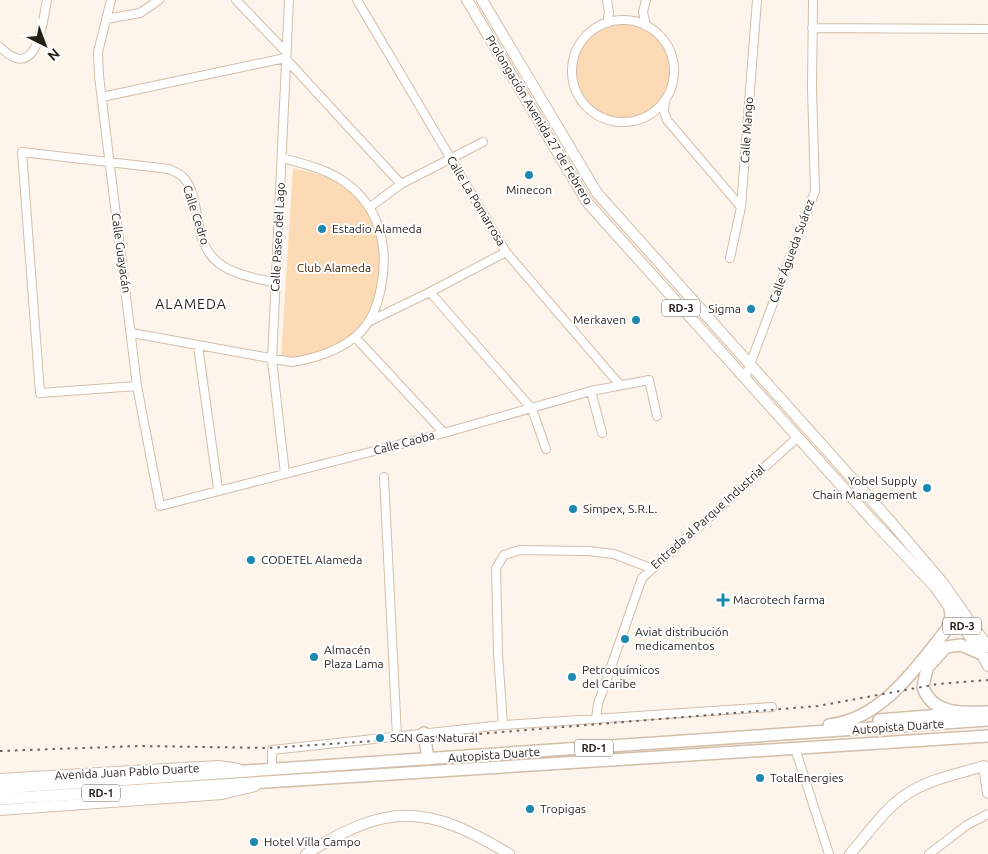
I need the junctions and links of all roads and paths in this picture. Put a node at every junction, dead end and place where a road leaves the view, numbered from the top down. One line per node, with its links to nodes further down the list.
1 (47, 0): 21 (street)
2 (110, 0): 14 (street, Calle Guayacán)
3 (159, 0): 14 (street)
4 (236, 0): 22 (street)
5 (288, 0): 22 (street, Calle Paseo del Lago)
6 (357, 0): 29 (street, Calle La Pomarrosa)
7 (467, 0): 44 (main road, Prolongación Avenida 27 de Febrero / RD-3)
8 (482, 0): 43 (main road, Prolongación Avenida 27 de Febrero / RD-3)
9 (608, 0): 13 (street)
10 (756, 0): 33 (street, Calle Mango)
11 (813, 0): 19 (street, Calle Águeda Suárez)
12 (645, 3): 16 (street); 18 (street)
13 (609, 10): 15 (street); 17 (street)
14 (106, 19): 23 (street, Calle Guayacán)
15 (620, 21): 16 (street); 17 (street)
16 (631, 21): 18 (street)
17 (606, 24): 25 (street)
18 (646, 26): 24 (street)
19 (812, 28): 20 (street); 43 (street, Calle Águeda Suárez)
20 (988, 29)
21 (0, 47)
22 (285, 55): 23 (street); 28 (street, Calle Paseo del Lago); 31 (street)
23 (102, 97): 30 (street, Calle Guayacán)
24 (665, 101): 25 (street); 26 (street)
25 (647, 116): 26 (street)
26 (667, 120): 33 (street)
27 (483, 142): 29 (street)
28 (282, 158): 32 (street); 36 (street, Calle Paseo del Lago)
29 (451, 160): 31 (street); 34 (street, Calle La Pomarrosa)
30 (108, 162): 36 (street, Calle Cedro); 39 (street, Calle Guayacán); 46 (street, Calle Cedro)
31 (401, 184): 32 (street)
32 (370, 207): 38 (street)
33 (741, 207): 35 (street, Calle Mango)
34 (506, 252): 37 (street); 45 (street, Calle La Pomarrosa)
35 (730, 258)
36 (274, 283): 42 (street, Calle Paseo del Lago)
37 (430, 292): 38 (street); 48 (street)
38 (368, 322): 40 (street)
39 (132, 333): 41 (street); 46 (street, Calle Guayacán)
40 (355, 337): 42 (street); 50 (street)
41 (198, 346): 42 (street); 56 (street)
42 (272, 360): 54 (street, Calle Paseo del Lago)
43 (751, 362): 44 (street, Calle Águeda Suárez); 58 (main road, Prolongación Avenida 27 de Febrero / RD-3)
44 (745, 378): 52 (main road, Prolongación Avenida 27 de Febrero / RD-3)
45 (620, 385): 47 (street, Calle Caoba); 49 (street, Calle Caoba)
46 (137, 386): 57 (street, Calle Guayacán)
47 (591, 391): 48 (street, Calle Caoba); 51 (street)
48 (532, 409): 50 (street, Calle Caoba); 53 (street)
49 (658, 416)
50 (444, 432): 54 (street, Calle Caoba)
51 (602, 433)
52 (798, 437): 59 (main road, Prolongación Avenida 27 de Febrero / RD-3); 60 (street, Entrada al Parque Industrial)
53 (546, 449)
54 (285, 474): 56 (street, Calle Caoba)
55 (384, 477): 73 (street)
56 (218, 490): 57 (street, Calle Caoba)
57 (160, 506)
58 (891, 522): 59 (main road); 62 (main road, Prolongación Avenida 27 de Febrero / RD-3)
59 (882, 531): 61 (main road, Prolongación Avenida 27 de Febrero / RD-3)
60 (650, 568): 67 (street, Entrada al Parque Industrial); 70 (street)
61 (950, 608): 62 (main road, Prolongación Avenida 27 de Febrero / RD-3); 69 (highway)
62 (985, 650): 63 (main road, Prolongación Avenida 27 de Febrero / RD-3); 66 (highway)
63 (988, 666)
64 (772, 707): 67 (street)
65 (988, 712): 66 (highway)
66 (959, 713): 69 (highway)
67 (596, 719): 70 (street)
68 (988, 720): 72 (highway, Autopista Duarte / RD-1)
69 (838, 724): 72 (highway)
70 (503, 725): 71 (street)
71 (424, 733): 73 (street); 76 (highway)
72 (790, 734): 76 (highway, Autopista Duarte / RD-1)
73 (397, 736): 77 (street)
74 (988, 736): 75 (highway, Autopista Duarte / RD-1)
75 (796, 748): 81 (highway, Autopista Duarte / RD-1); 89 (street)
76 (428, 759): 77 (highway, Autopista Duarte / RD-1)
77 (272, 769): 78 (highway, Autopista Duarte / RD-1)
78 (254, 770): 79 (main road, Avenida Juan Pablo Duarte); 80 (highway, Autopista Duarte / RD-1)
79 (0, 779)
80 (201, 781): 81 (highway, Autopista Duarte / RD-1); 82 (highway, Autopista Duarte / RD-1); 84 (highway, Autopista Duarte / RD-1)
81 (267, 783): 85 (main road, Autopista Duarte)
82 (0, 788)
83 (988, 793): 90 (main road)
84 (0, 799)
85 (0, 810)
86 (988, 814): 91 (street)
87 (306, 854): 88 (main road)
88 (509, 854)
89 (829, 854)
90 (850, 854)
91 (929, 854)

